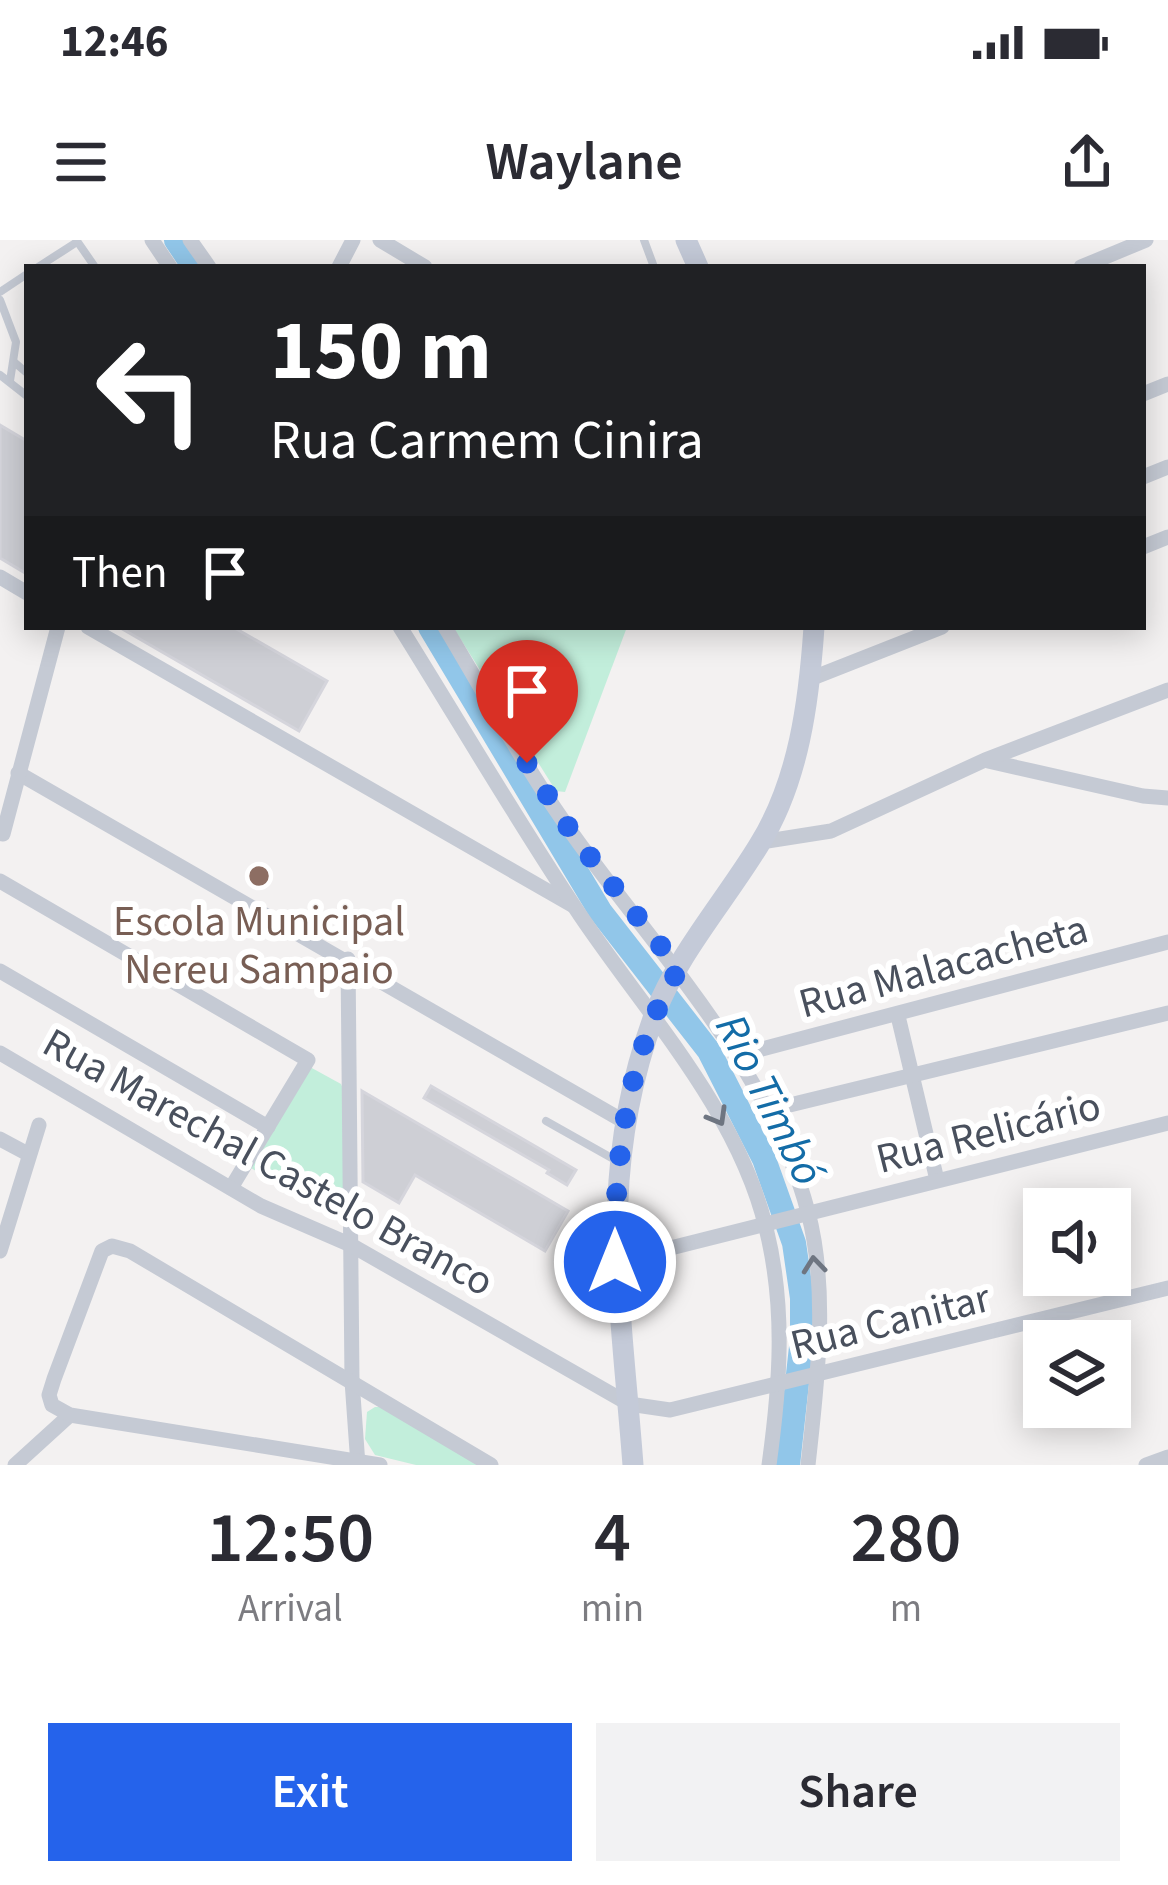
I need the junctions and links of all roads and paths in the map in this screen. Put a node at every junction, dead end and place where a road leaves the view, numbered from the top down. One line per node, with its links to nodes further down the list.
1 (380, 240): 5 (street)
2 (1146, 240): 6 (street)
3 (76, 241): 4 (lane)
4 (42, 264)
5 (419, 264)
6 (1089, 264)
7 (24, 276): 8 (lane)
8 (0, 296): 9 (lane)
9 (14, 362): 10 (lane); 11 (lane)
10 (24, 370)
11 (5, 378)
12 (57, 630): 21 (street)
13 (93, 630): 26 (street)
14 (402, 630): 26 (street)
15 (447, 630): 30 (street)
16 (811, 630): 18 (main road)
17 (934, 630): 18 (street)
18 (810, 679): 24 (main road)
19 (1168, 690): 20 (street)
20 (985, 760): 22 (street); 24 (street)
21 (18, 772): 23 (street); 28 (street)
22 (1168, 798)
23 (2, 835)
24 (761, 842): 30 (main road)
25 (0, 881): 42 (street)
26 (574, 907): 32 (street)
27 (1168, 942): 33 (street, Rua Malacacheta)
28 (347, 959): 39 (street); 51 (street)
29 (0, 971): 42 (street)
30 (676, 974): 32 (main road); 35 (street)
31 (1168, 1013): 36 (street)
32 (655, 1015): 39 (main road); 50 (street, one-way to 50)
33 (898, 1016): 35 (street, Rua Malacacheta); 36 (street)
34 (0, 1052): 47 (street, Rua Marechal Castelo Branco)
35 (735, 1056): 37 (street)
36 (912, 1076): 37 (street); 46 (street)
37 (765, 1111): 48 (street)
38 (546, 1121): 45 (lane)
39 (626, 1122): 45 (main road)
40 (1168, 1123): 46 (street, Rua Relicário)
41 (39, 1125): 44 (street)
42 (268, 1127): 47 (street)
43 (0, 1139): 44 (street)
44 (28, 1154): 49 (street)
45 (618, 1162): 53 (main road)
46 (937, 1180): 48 (street, Rua Relicário)
47 (231, 1188): 51 (street, Rua Marechal Castelo Branco)
48 (804, 1215): 50 (street, Rua Relicário); 55 (street, one-way to 48)
49 (3, 1224): 52 (street)
50 (770, 1224): 53 (street, Rua Relicário); 57 (street)
51 (351, 1245): 56 (street); 58 (street, Rua Marechal Castelo Branco)
52 (0, 1250)
53 (615, 1262): 58 (main road)
54 (1168, 1288): 55 (street, Rua Canitar)
55 (813, 1375): 57 (street, Rua Canitar); 67 (street)
56 (352, 1381): 59 (street); 61 (street); 64 (street)
57 (783, 1383): 58 (street, Rua Canitar); 66 (street)
58 (628, 1404): 65 (main road)
59 (70, 1415): 61 (street); 62 (street)
60 (1168, 1457): 68 (street)
61 (358, 1463): 63 (street)
62 (15, 1465)
63 (380, 1465)
64 (491, 1465)
65 (633, 1465)
66 (769, 1465)
67 (808, 1465)
68 (1146, 1465)

